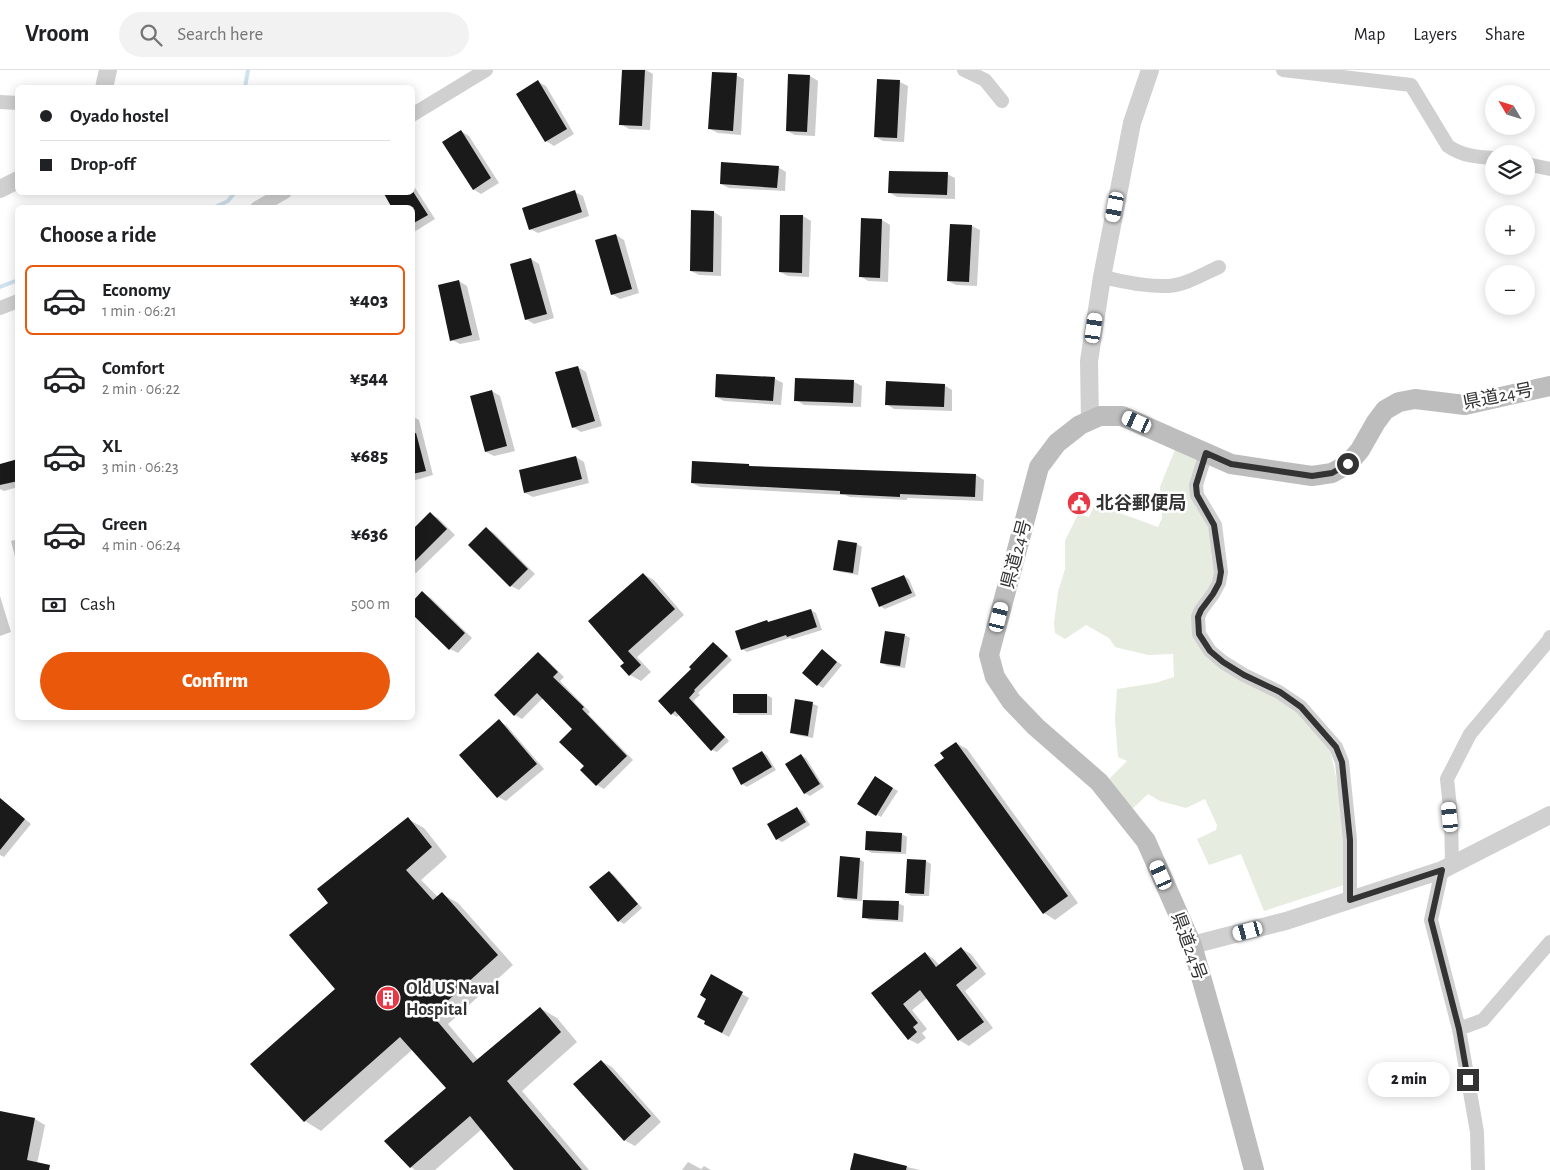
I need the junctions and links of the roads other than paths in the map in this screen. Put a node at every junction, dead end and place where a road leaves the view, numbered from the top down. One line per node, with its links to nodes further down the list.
1 (108, 70): 6 (street)
2 (486, 70): 10 (street)
3 (964, 70): 7 (street)
4 (1150, 70): 19 (street)
5 (1283, 70): 11 (street)
6 (105, 85)
7 (1002, 101)
8 (0, 102): 9 (street)
9 (15, 103)
10 (415, 113)
11 (1485, 157)
12 (1535, 166): 13 (street)
13 (1550, 169)
14 (15, 182): 15 (street)
15 (0, 189)
16 (280, 195): 17 (street)
17 (261, 205)
18 (1219, 267): 19 (street)
19 (1102, 277): 23 (street)
20 (15, 302): 21 (street)
21 (0, 308)
22 (1550, 386): 24 (main road, 県道24号)
23 (1090, 421): 24 (main road, 県道24号); 30 (main road, 県道24号)
24 (1206, 453): 28 (street)
25 (1550, 636): 27 (street)
26 (1550, 815): 27 (street)
27 (1447, 866): 28 (street); 31 (street)
28 (1350, 900): 30 (street)
29 (1550, 942): 31 (street)
30 (1192, 945): 32 (main road, 県道24号)
31 (1459, 1029): 33 (street)
32 (1254, 1170)
33 (1478, 1170)

